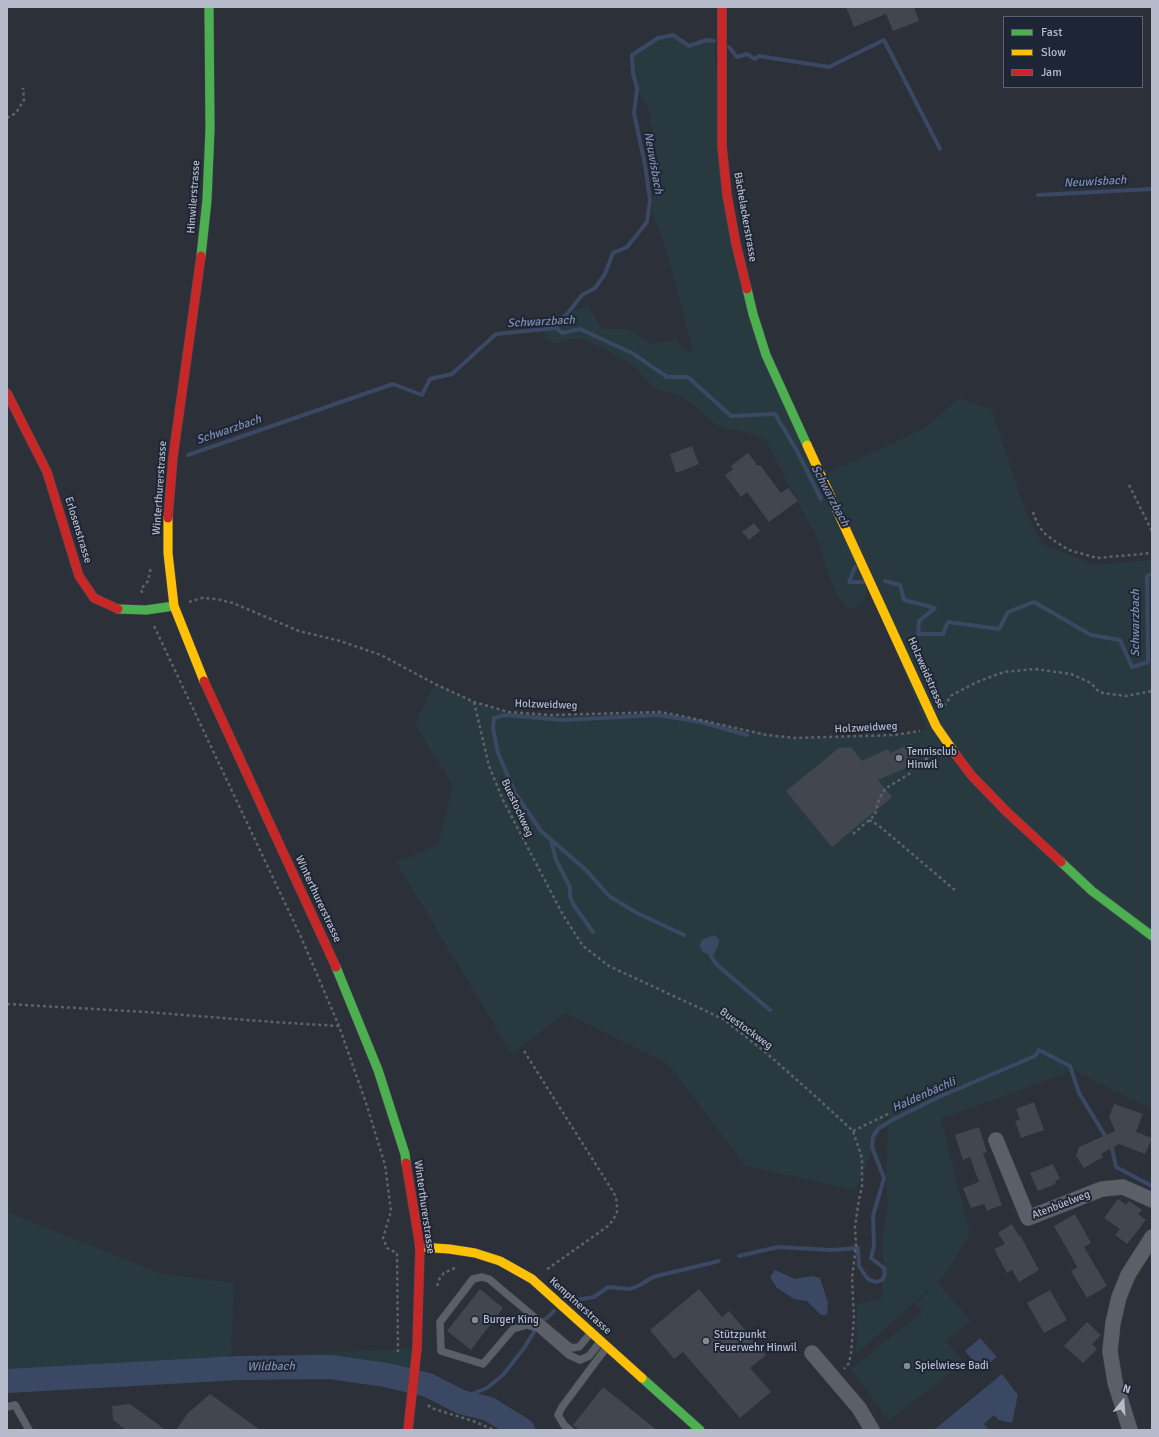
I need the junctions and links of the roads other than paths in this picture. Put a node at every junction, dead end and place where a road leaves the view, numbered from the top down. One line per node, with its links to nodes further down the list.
1 (208, 7): 4 (street, Hinwilerstrasse)
2 (722, 7): 3 (street, Bächelackerstrasse)
3 (766, 356): 7 (street, Holzweidstrasse)
4 (182, 388): 6 (street, Winterthurerstrasse)
5 (7, 393): 6 (street, Erlosenstrasse)
6 (174, 606): 11 (street, Winterthurerstrasse)
7 (1152, 936)
8 (996, 1140): 9 (street, Atenbüelweg)
9 (1152, 1200)
10 (1152, 1237): 21 (street)
11 (420, 1247): 12 (street, Kemptnerstrasse); 17 (street, Winterthurerstrasse)
12 (591, 1332): 13 (street, Kemptnerstrasse); 13 (lane)
13 (604, 1344): 18 (lane); 19 (street, Kemptnerstrasse)
14 (812, 1353): 20 (street)
15 (7, 1407): 16 (lane)
16 (29, 1430)
17 (408, 1430)
18 (570, 1430)
19 (700, 1430)
20 (872, 1430)
21 (1130, 1430)

